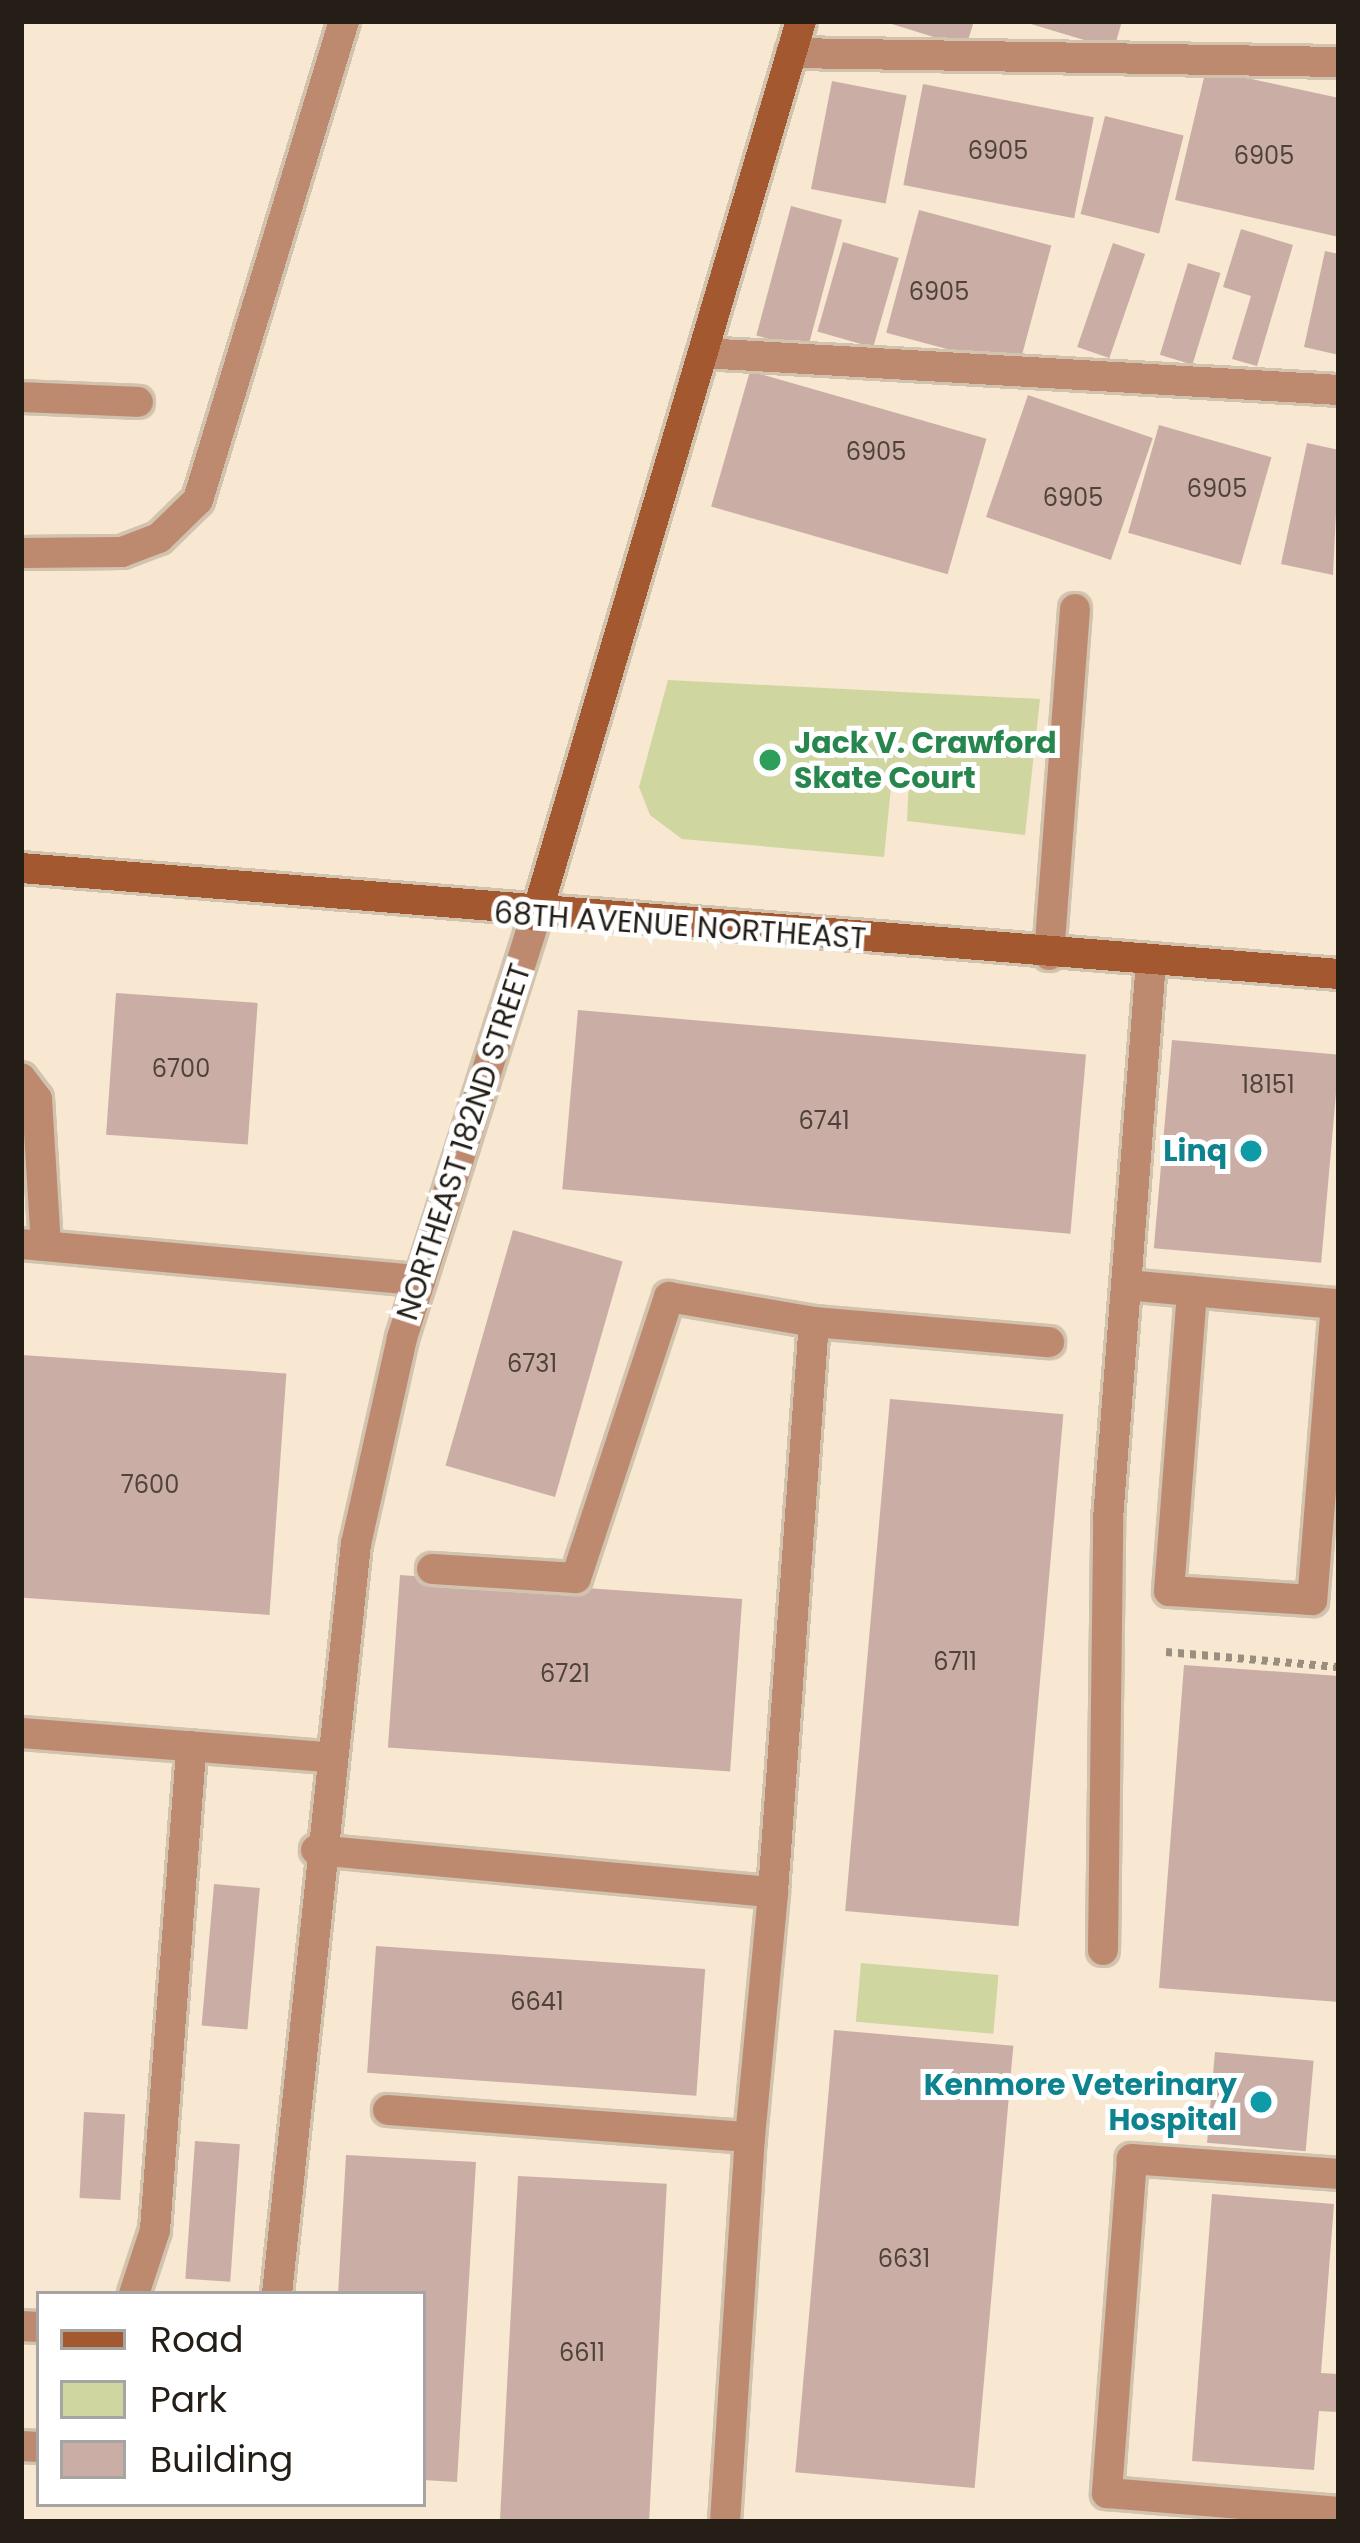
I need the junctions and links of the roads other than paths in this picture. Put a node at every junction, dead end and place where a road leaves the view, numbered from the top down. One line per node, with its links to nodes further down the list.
1 (344, 21): 9 (street)
2 (801, 21): 3 (street, NORTHEAST 182ND STREET)
3 (791, 53): 4 (street); 5 (street, NORTHEAST 182ND STREET)
4 (1339, 62)
5 (703, 353): 6 (street); 12 (street, NORTHEAST 182ND STREET)
6 (1339, 391)
7 (21, 397): 8 (street)
8 (138, 402)
9 (21, 553)
10 (1075, 609): 13 (street)
11 (21, 868): 12 (street, 68TH AVENUE NORTHEAST)
12 (536, 916): 13 (street, 68TH AVENUE NORTHEAST); 18 (street, NORTHEAST 182ND STREET)
13 (1049, 955): 14 (street, 68TH AVENUE NORTHEAST)
14 (1151, 961): 15 (street, 68TH AVENUE NORTHEAST); 19 (street)
15 (1339, 974)
16 (21, 1078): 17 (street)
17 (33, 1245): 18 (street)
18 (420, 1280): 26 (street, NORTHEAST 182ND STREET)
19 (1126, 1285): 20 (street); 29 (street)
20 (1192, 1291): 20 (street)
21 (814, 1322): 22 (street); 23 (street); 28 (street)
22 (1049, 1342)
23 (432, 1569)
24 (21, 1733): 25 (street)
25 (191, 1746): 26 (street); 33 (street)
26 (328, 1757): 27 (street, NORTHEAST 182ND STREET)
27 (316, 1850): 28 (street); 34 (street, NORTHEAST 182ND STREET)
28 (773, 1892): 31 (street)
29 (1103, 1950)
30 (388, 2110): 31 (street)
31 (750, 2137): 36 (street)
32 (1339, 2174): 35 (street)
33 (135, 2291)
34 (278, 2291)
35 (1339, 2512)
36 (725, 2522)

